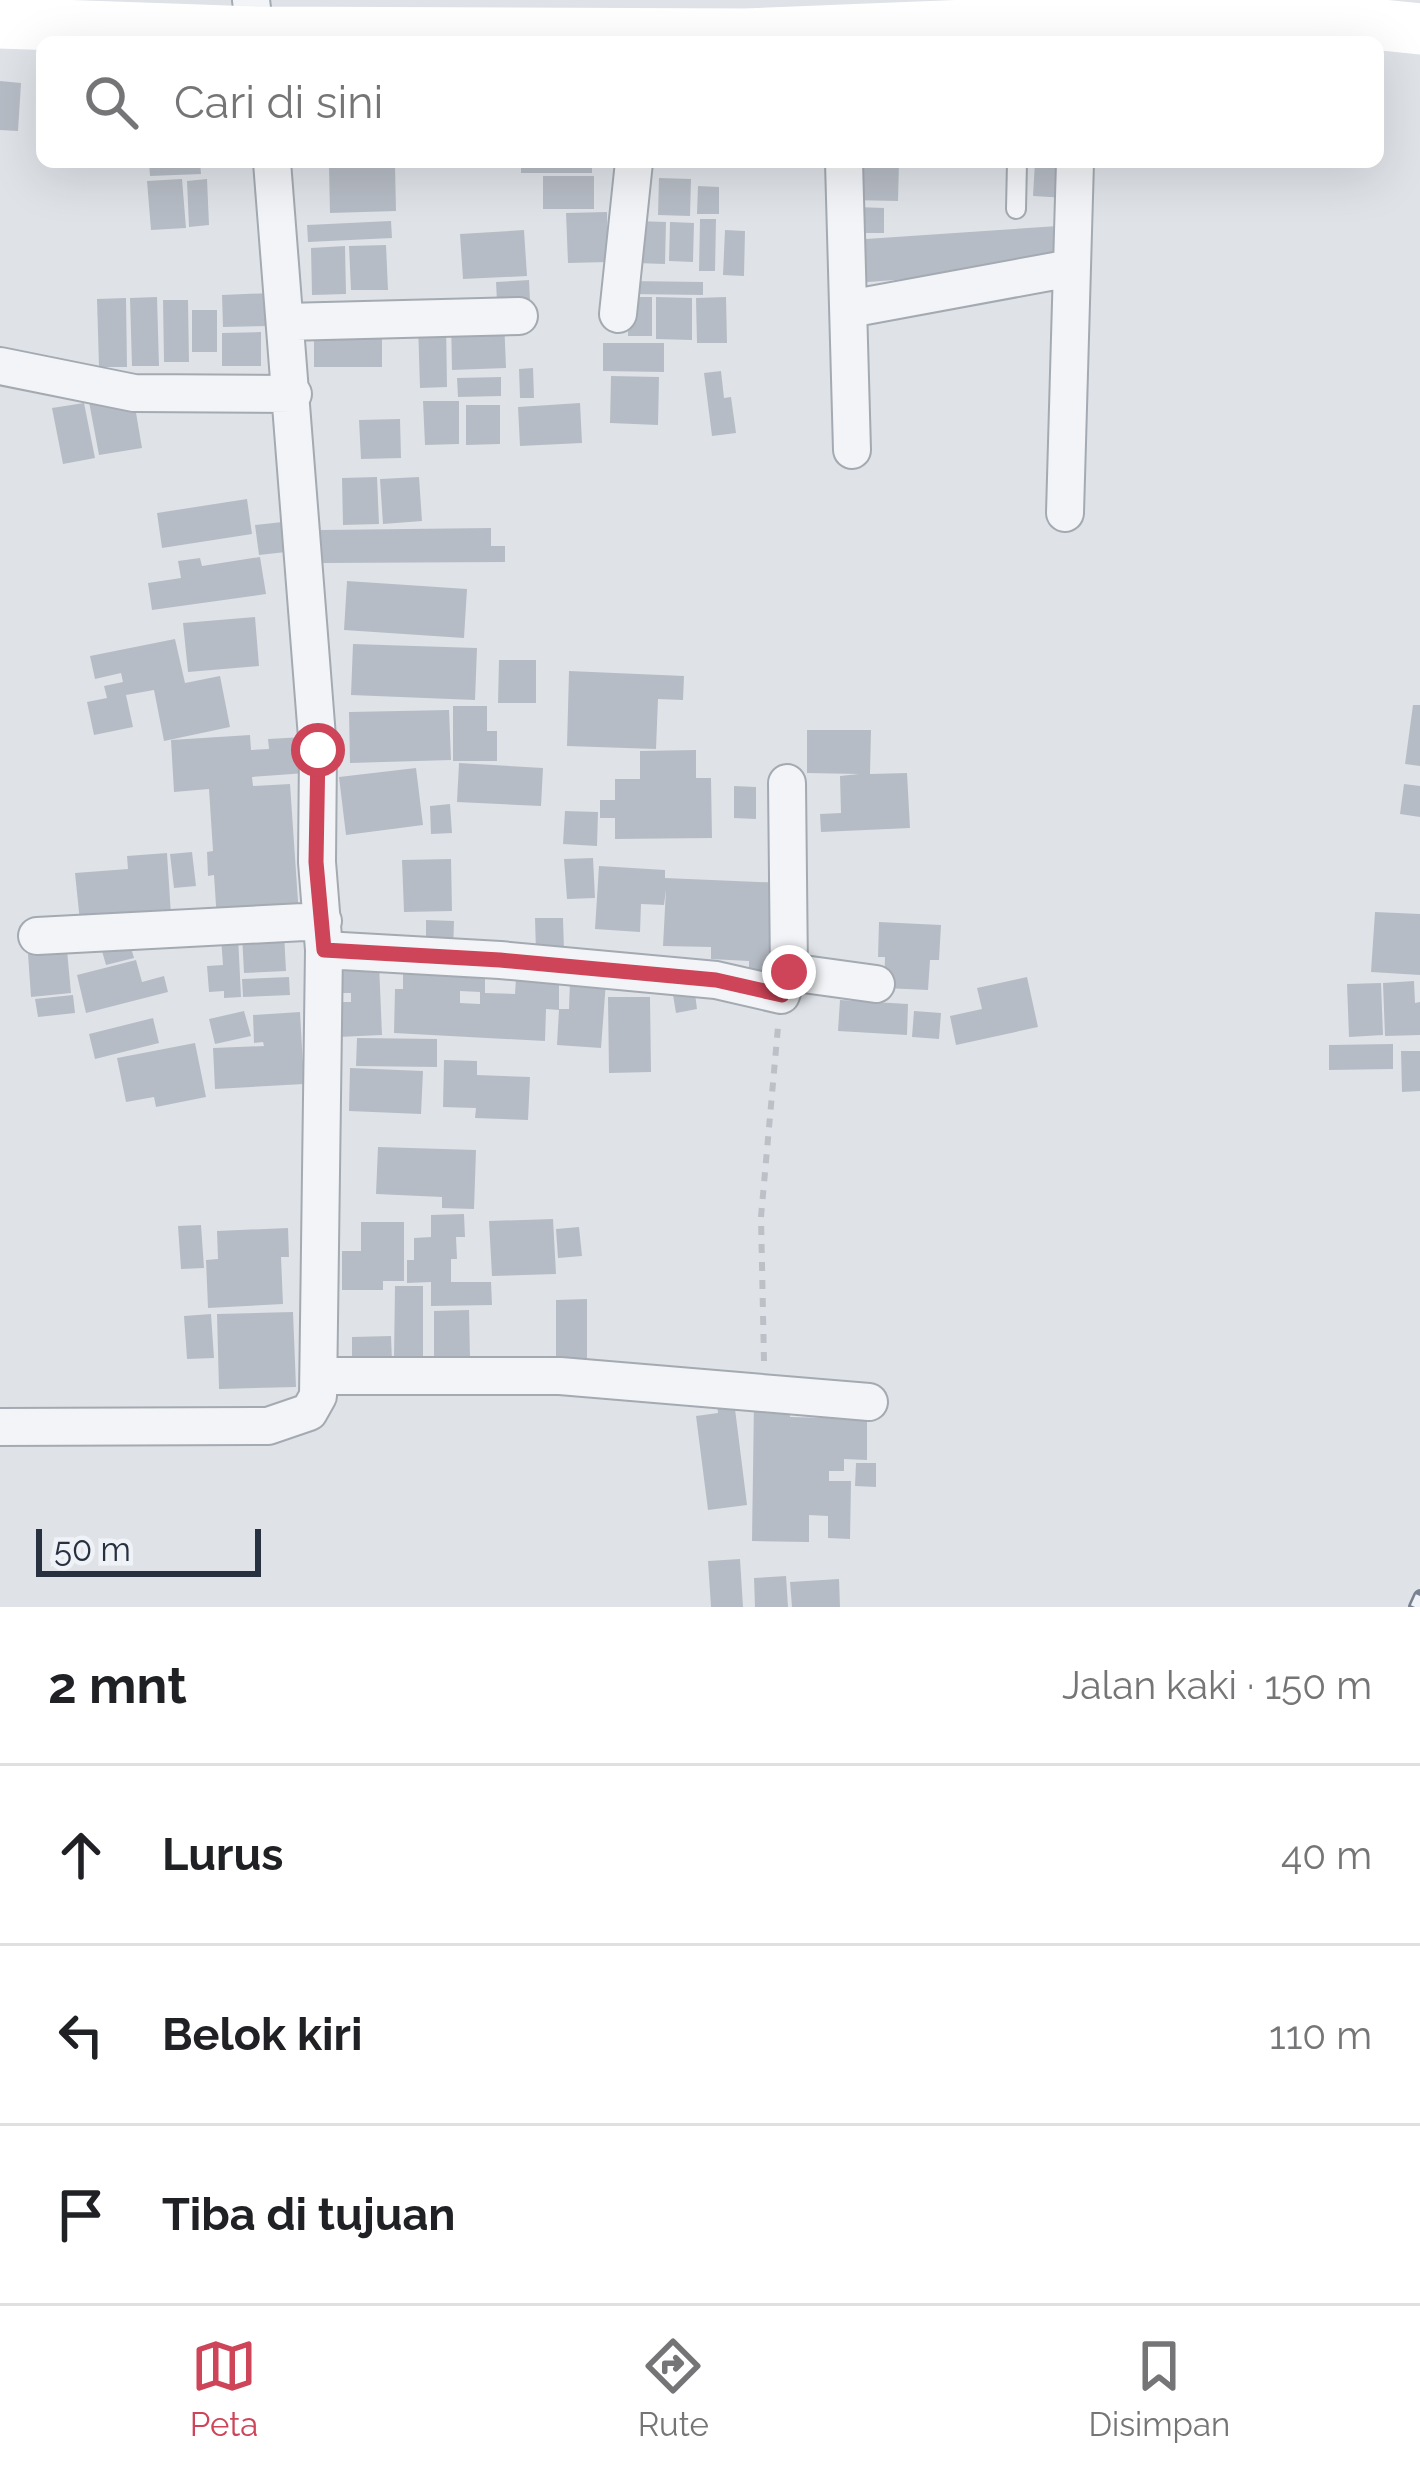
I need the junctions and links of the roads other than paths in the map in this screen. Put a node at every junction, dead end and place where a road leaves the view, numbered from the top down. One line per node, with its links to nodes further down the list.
1 (1269, 7): 3 (street); 6 (street)
2 (581, 17): 5 (street); 8 (street)
3 (1080, 22): 7 (street)
4 (0, 23): 5 (street)
5 (254, 25)
6 (1420, 29)
7 (1021, 33): 9 (street)
8 (641, 36)
9 (841, 36)
10 (273, 168): 20 (street)
11 (633, 168): 18 (street)
12 (844, 168): 17 (street)
13 (1017, 168): 15 (lane)
14 (1075, 168): 16 (street)
15 (1016, 209)
16 (1071, 268): 17 (street); 24 (street)
17 (849, 309): 23 (street)
18 (618, 314)
19 (519, 316): 20 (street)
20 (286, 322): 22 (street)
21 (0, 366): 22 (street)
22 (293, 394): 26 (street)
23 (852, 450)
24 (1065, 514)
25 (787, 783): 28 (street)
26 (324, 935): 27 (street); 28 (street); 30 (street)
27 (37, 936)
28 (785, 984): 29 (street)
29 (876, 984)
30 (320, 1376): 31 (street); 32 (street)
31 (869, 1402)
32 (0, 1427)

